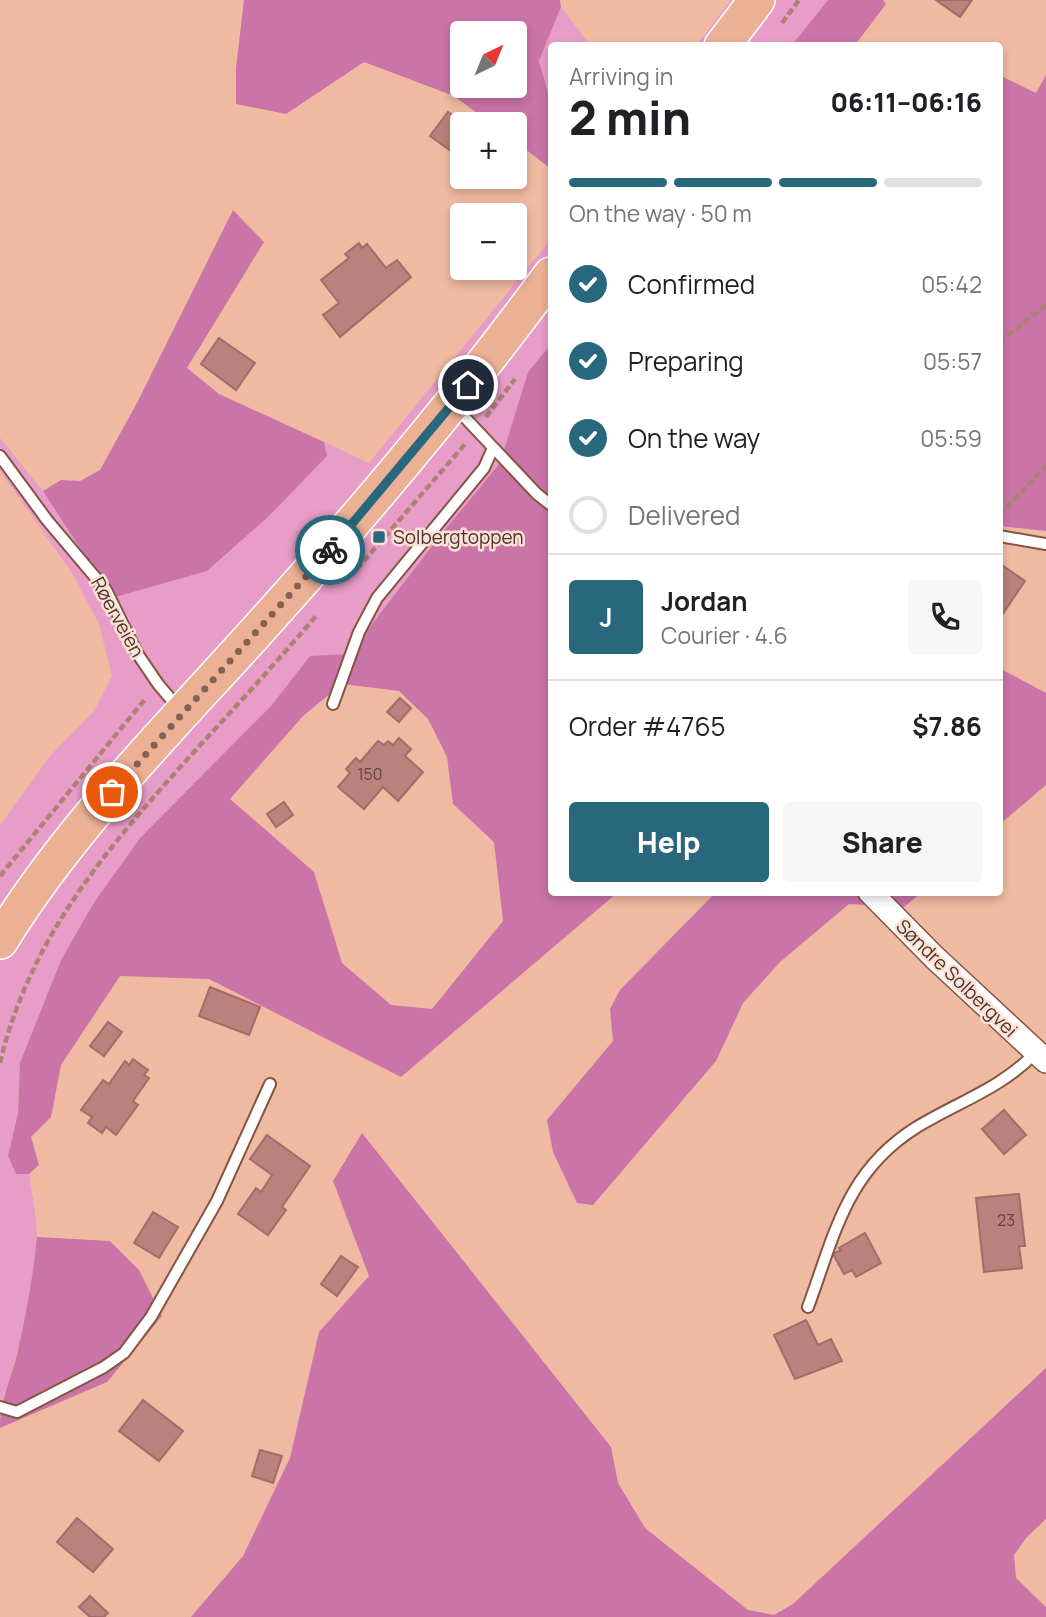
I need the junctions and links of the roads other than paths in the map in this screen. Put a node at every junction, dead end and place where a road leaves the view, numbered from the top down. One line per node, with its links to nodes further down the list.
1 (757, 0): 2 (main road)
2 (725, 42)
3 (548, 279): 4 (main road)
4 (453, 405): 5 (lane); 11 (main road)
5 (493, 447): 7 (lane); 10 (lane)
6 (0, 456): 11 (lane, Røerveien)
7 (548, 502)
8 (1003, 537): 9 (lane)
9 (1046, 544)
10 (333, 704)
11 (183, 713): 13 (main road)
12 (874, 896): 14 (street, Søndre Solbergvei)
13 (0, 941)
14 (1041, 1057): 16 (lane)
15 (270, 1084): 17 (lane)
16 (808, 1307)
17 (0, 1407)

